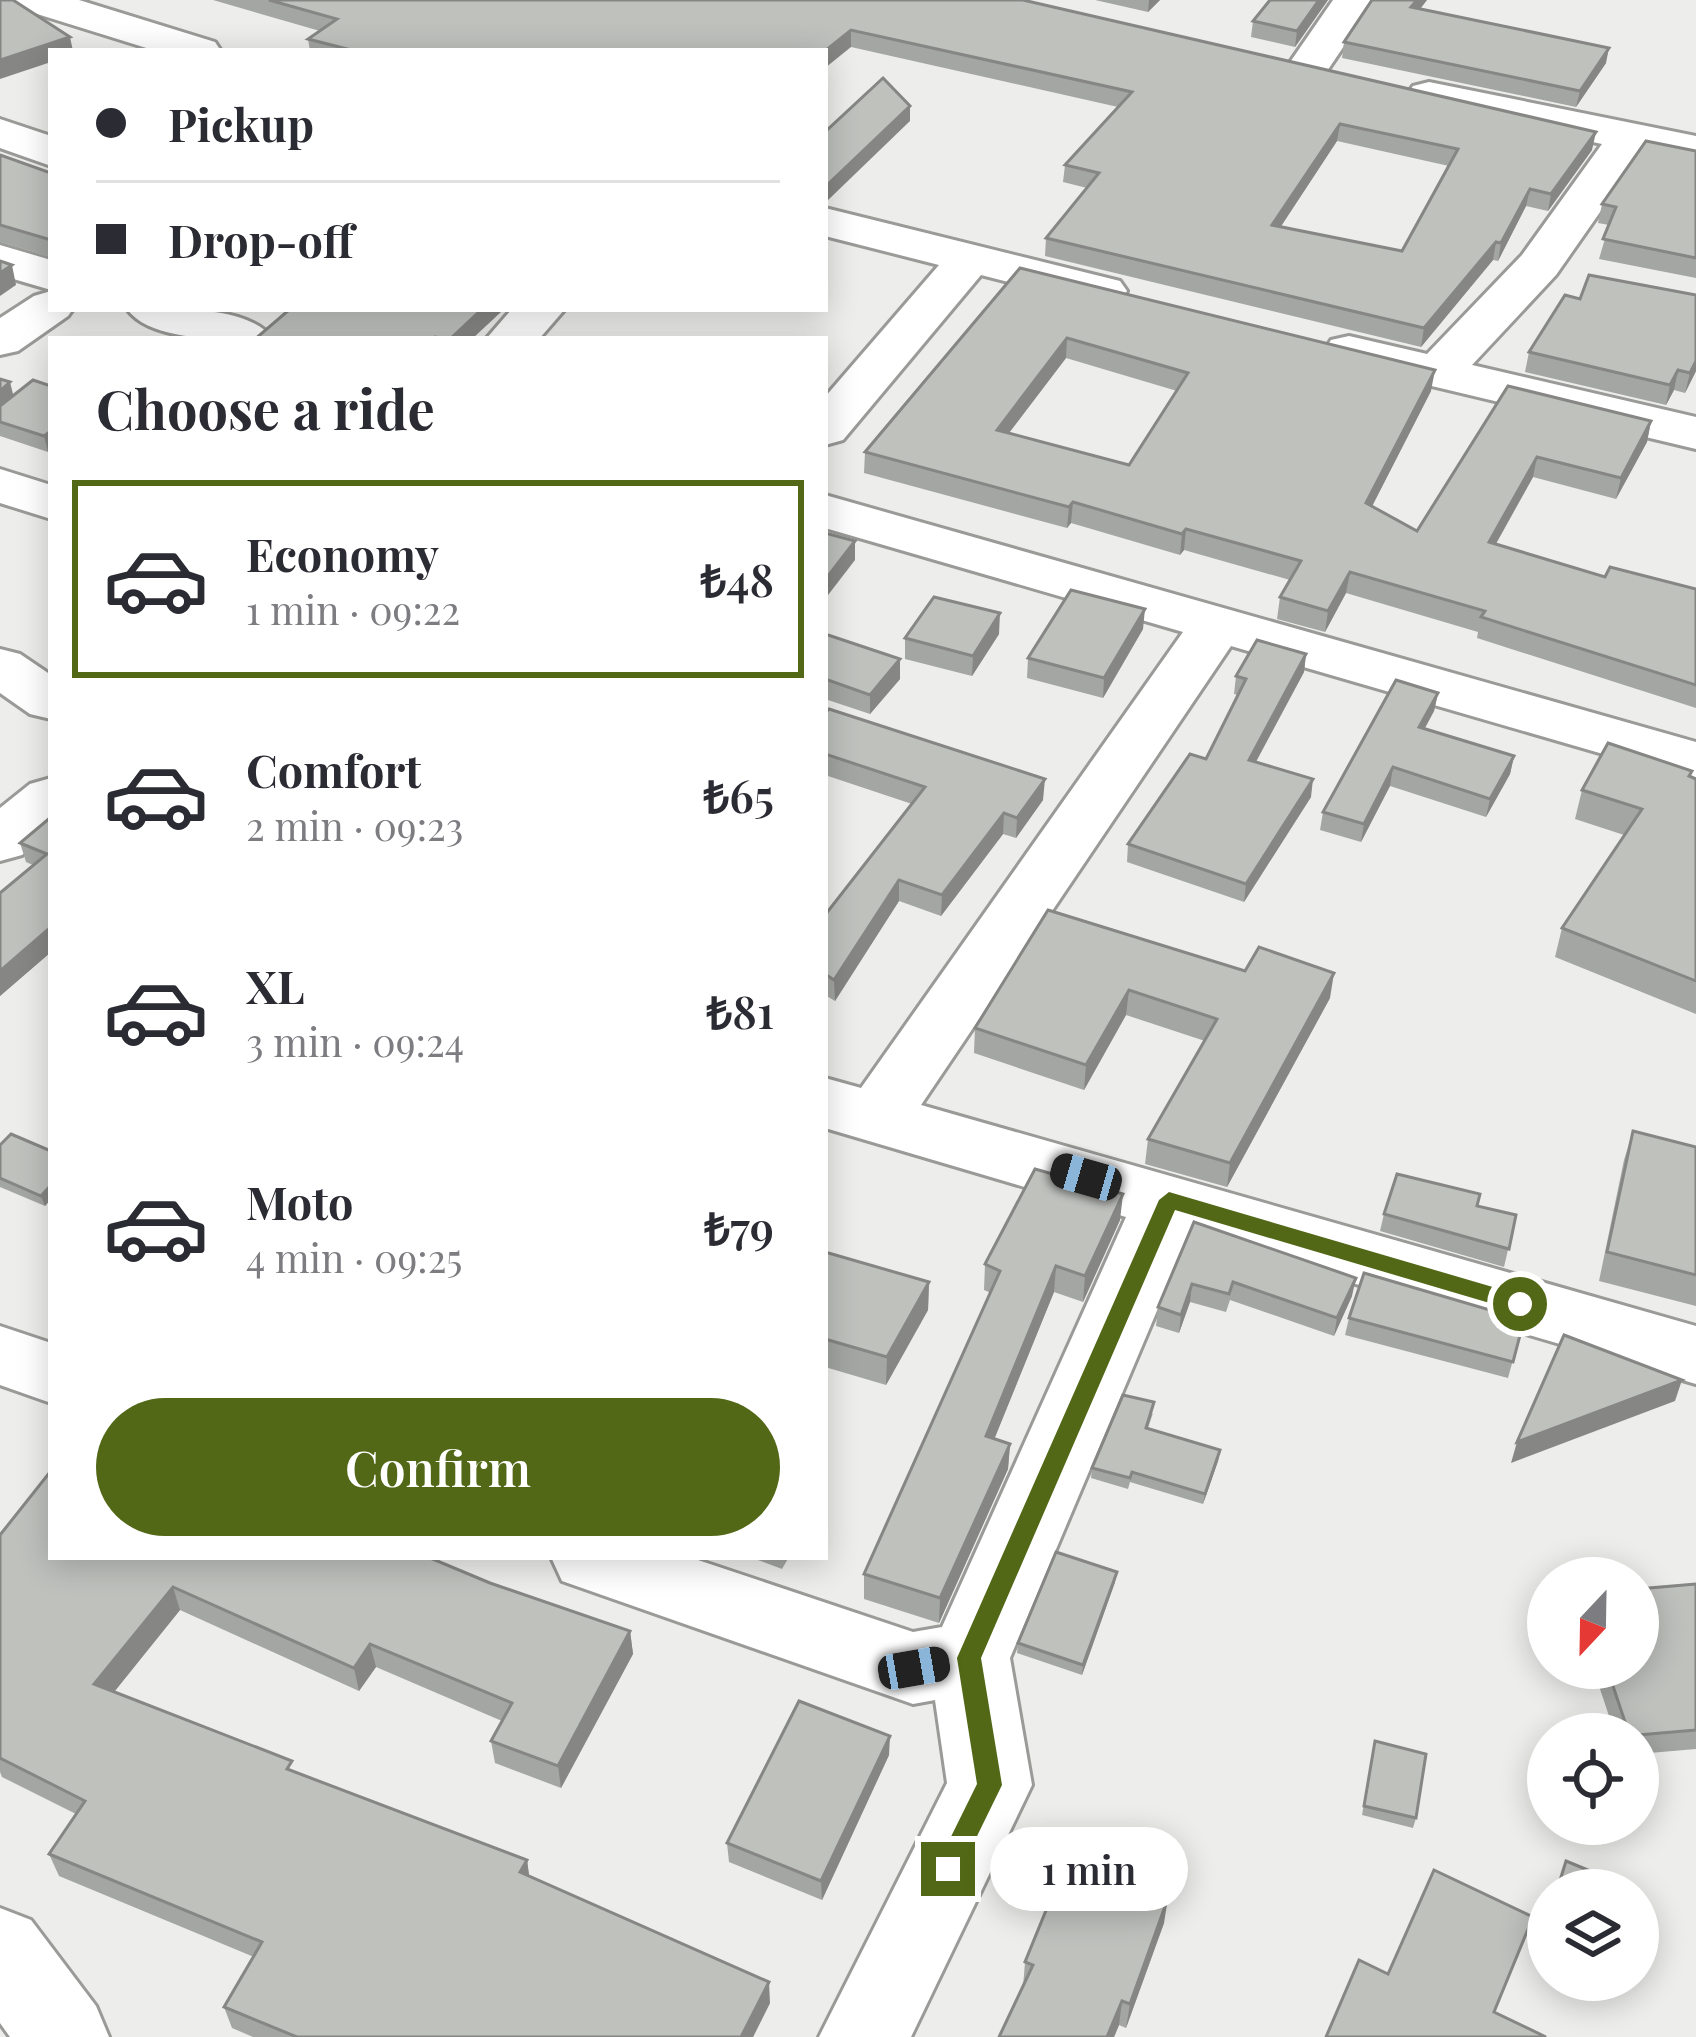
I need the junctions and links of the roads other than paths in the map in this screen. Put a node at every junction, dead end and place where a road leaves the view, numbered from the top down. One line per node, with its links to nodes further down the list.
1 (1354, 0): 6 (street)
2 (55, 2): 3 (street); 4 (street)
3 (0, 23)
4 (191, 48)
5 (1264, 58): 6 (street)
6 (1308, 68): 7 (street)
7 (1354, 78)
8 (1400, 88): 10 (street)
9 (0, 132): 12 (street)
10 (1630, 138): 11 (street); 25 (street)
11 (1696, 150)
12 (48, 151)
13 (828, 222): 14 (street)
14 (970, 258): 17 (street); 26 (street)
15 (0, 260): 16 (street)
16 (48, 275)
17 (1148, 302)
18 (48, 307): 23 (street)
19 (162, 312): 21 (street)
20 (537, 312): 22 (street)
21 (238, 336)
22 (514, 336)
23 (0, 340)
24 (1304, 340): 25 (street)
25 (1437, 373): 27 (street)
26 (828, 425)
27 (1696, 434)
28 (0, 485): 29 (street)
29 (48, 502)
30 (828, 512): 31 (street)
31 (1218, 623): 34 (street); 37 (street)
32 (0, 667): 33 (street)
33 (48, 699)
34 (1696, 762)
35 (48, 800): 36 (street)
36 (0, 841)
37 (851, 1110): 38 (street)
38 (1169, 1200): 40 (street); 43 (street)
39 (0, 1355): 41 (street)
40 (1696, 1355)
41 (48, 1371)
42 (599, 1560): 43 (street)
43 (969, 1658): 46 (street)
44 (0, 1950): 45 (street)
45 (64, 2037)
46 (864, 2037)

